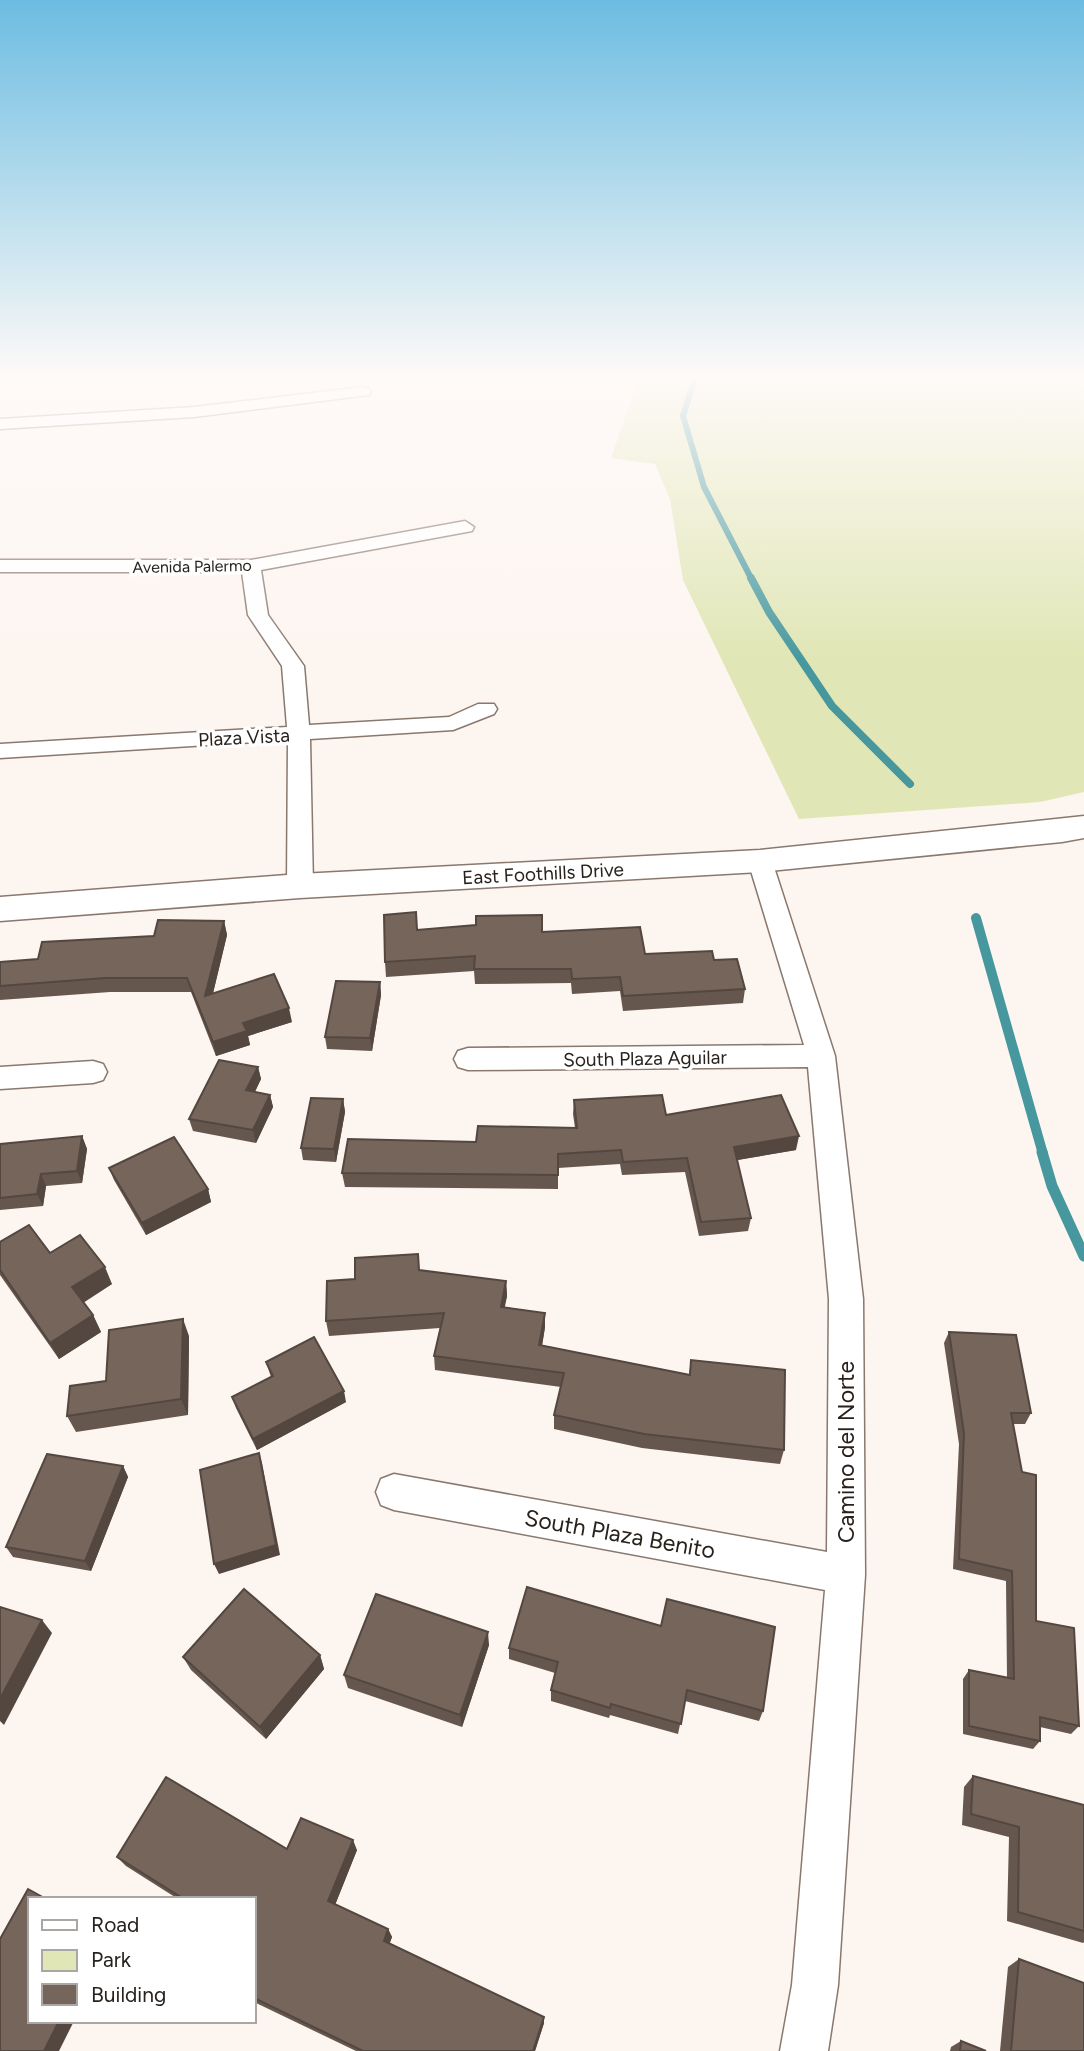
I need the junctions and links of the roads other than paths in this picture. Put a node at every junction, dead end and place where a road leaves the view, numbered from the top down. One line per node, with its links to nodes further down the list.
1 (465, 527): 3 (street, Avenida Palermo)
2 (0, 566): 3 (street, Avenida Palermo)
3 (251, 566): 5 (street)
4 (486, 709): 5 (street, Plaza Vista)
5 (299, 734): 6 (street, Plaza Vista); 9 (street)
6 (0, 751)
7 (1084, 827): 8 (street, East Foothills Drive)
8 (760, 862): 9 (street, East Foothills Drive); 11 (street, Camino del Norte)
9 (300, 886): 10 (street, East Foothills Drive)
10 (0, 909)
11 (821, 1056): 12 (street, South Plaza Aguilar); 16 (street, Camino del Norte)
12 (468, 1059)
13 (93, 1072): 14 (street)
14 (0, 1078)
15 (394, 1492): 16 (street, South Plaza Benito)
16 (846, 1576): 17 (street, Camino del Norte)
17 (804, 2051)

